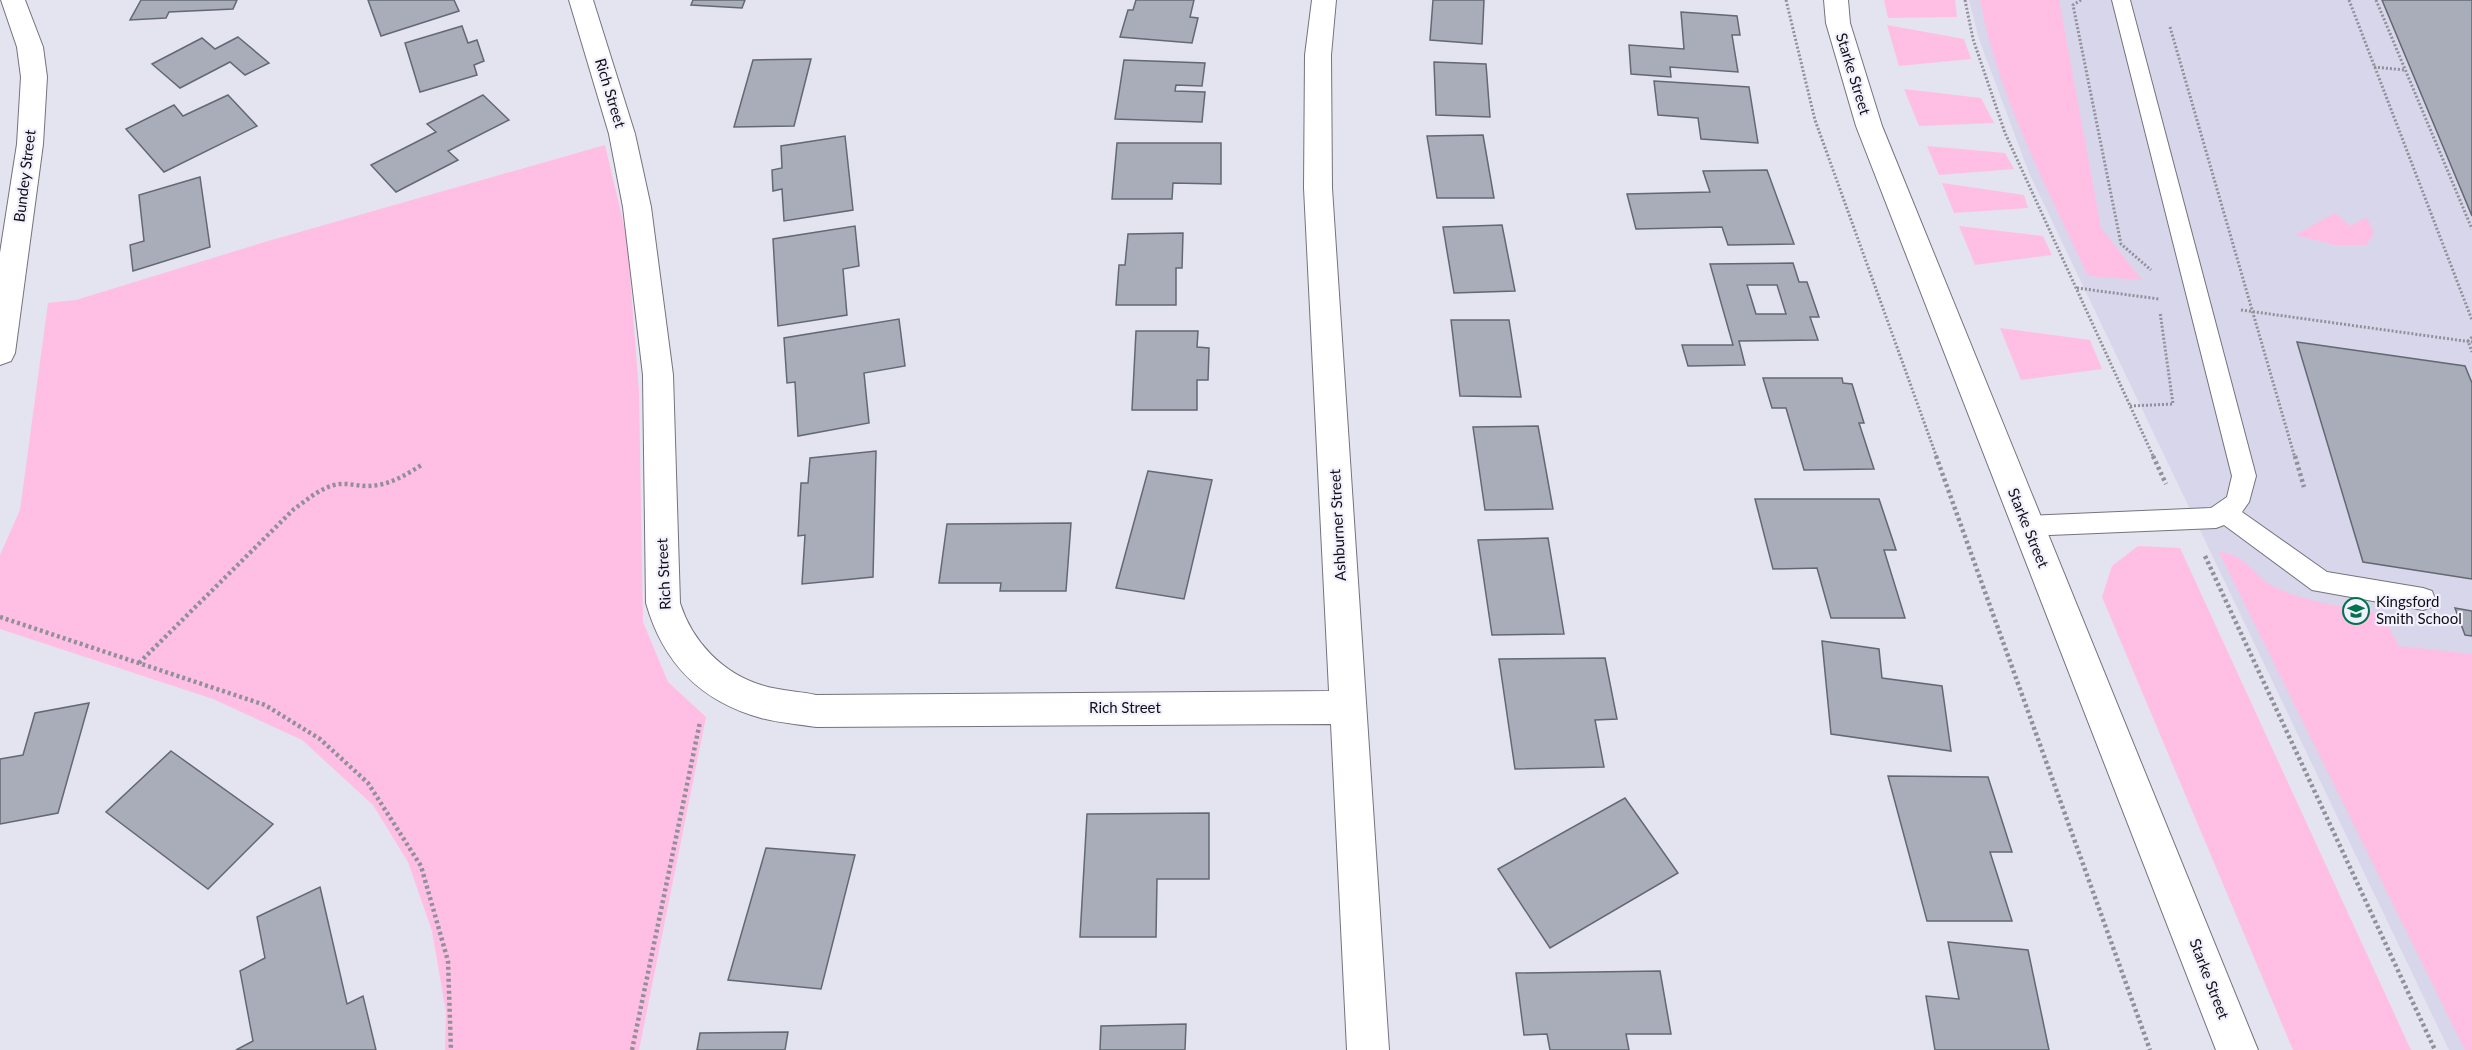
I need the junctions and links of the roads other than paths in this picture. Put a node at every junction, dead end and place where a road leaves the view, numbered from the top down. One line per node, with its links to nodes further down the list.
1 (13, 0): 6 (street, Bundey Street)
2 (581, 0): 10 (street, Rich Street)
3 (1324, 0): 10 (street, Ashburner Street)
4 (1836, 0): 8 (street, Starke Street)
5 (2121, 0): 7 (lane)
6 (0, 353)
7 (2224, 512): 8 (lane); 9 (lane)
8 (2027, 526): 12 (street, Starke Street)
9 (2423, 600)
10 (1348, 707): 11 (street, Ashburner Street)
11 (1368, 1050)
12 (2237, 1050)

